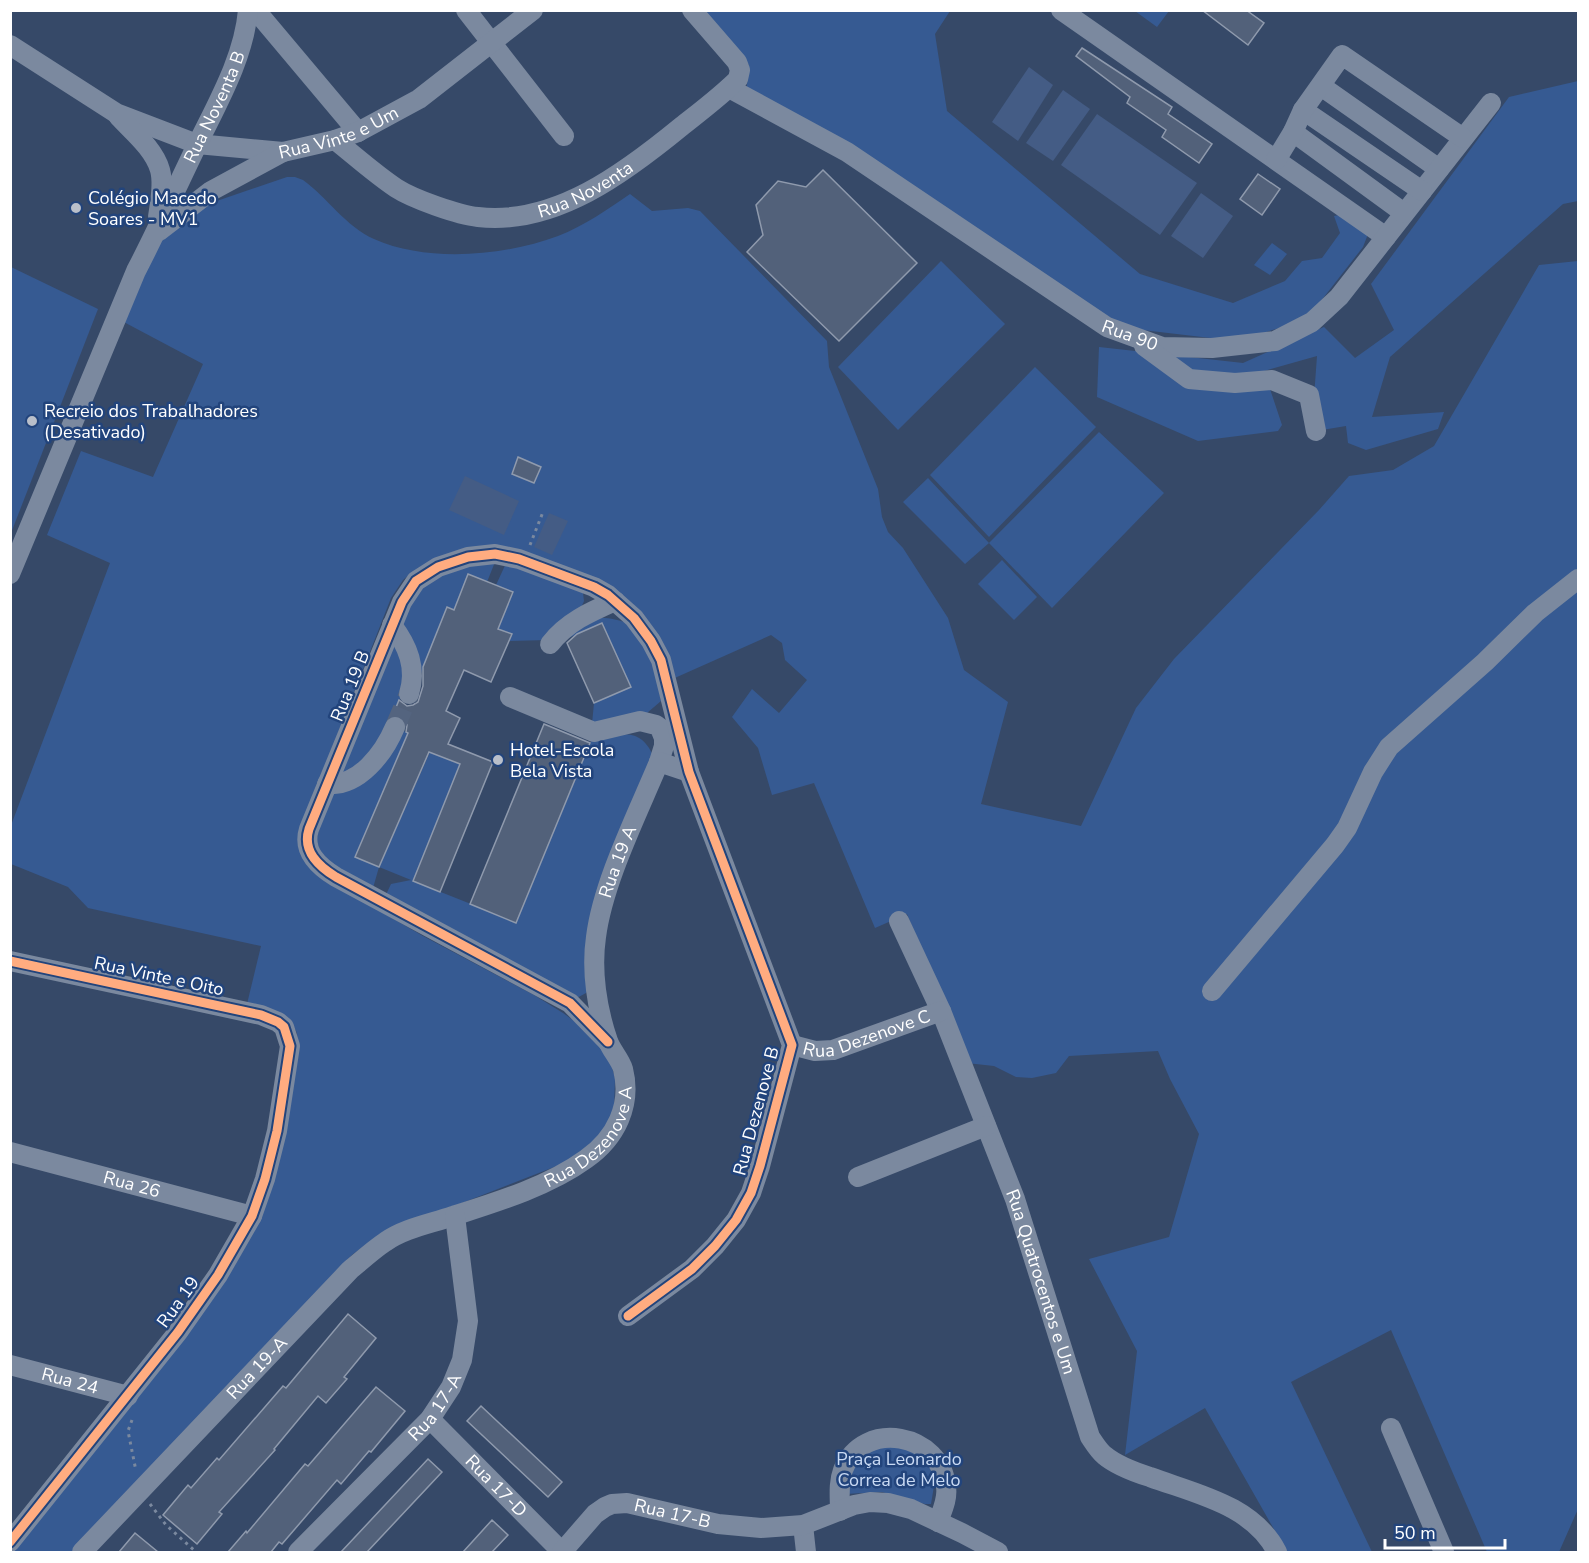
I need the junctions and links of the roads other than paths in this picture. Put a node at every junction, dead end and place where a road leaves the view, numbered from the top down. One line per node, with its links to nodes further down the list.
1 (466, 10): 6 (street)
2 (533, 10): 6 (street, Rua Vinte e Um)
3 (692, 10): 9 (street)
4 (1061, 10): 20 (street)
5 (260, 15): 13 (street); 18 (street, Rua Noventa B)
6 (491, 43): 13 (street, Rua Vinte e Um); 15 (street)
7 (10, 45): 12 (street)
8 (1321, 86): 11 (street); 16 (street); 21 (street)
9 (729, 88): 17 (street, Rua Noventa); 26 (street, Rua 90)
10 (1491, 103): 16 (street, Rua 90)
11 (1303, 110): 14 (street); 22 (street)
12 (116, 113): 18 (street, Rua Vinte e Um); 24 (street)
13 (358, 132): 17 (street, Rua Vinte e Um)
14 (1293, 132): 20 (street); 23 (street)
15 (564, 136)
16 (1463, 138): 21 (street, Rua 90)
17 (335, 140): 19 (street, Rua Vinte e Um)
18 (197, 144): 19 (street, Rua Vinte e Um); 24 (street, Rua Noventa B)
19 (283, 152): 24 (street)
20 (1276, 160): 25 (street)
21 (1439, 169): 22 (street, Rua 90)
22 (1422, 191): 23 (street, Rua 90)
23 (1404, 213): 25 (street, Rua 90)
24 (157, 232): 28 (street)
25 (1386, 237): 26 (street, Rua 90)
26 (1130, 335): 27 (street)
27 (1316, 431)
28 (10, 574)
29 (1578, 579): 41 (street)
30 (615, 601): 31 (street, Rua 19 B); 32 (street); 37 (street, Rua 19 B)
31 (392, 625): 33 (street); 38 (street, Rua 19 B)
32 (550, 644)
33 (409, 694)
34 (510, 697): 36 (street, Rua 19 A)
35 (395, 727): 38 (street)
36 (659, 762): 37 (street); 42 (street, Rua 19 A)
37 (689, 772): 47 (street, Rua Dezenove B)
38 (327, 784): 43 (street, Rua 19 B)
39 (899, 921): 44 (street, Rua Quatrocentos e Um)
40 (10, 961): 45 (street, Rua Vinte e Oito)
41 (1212, 991)
42 (597, 997): 43 (street); 46 (street, Rua Dezenove A)
43 (570, 1003): 46 (street, Rua 19 B)
44 (941, 1011): 47 (street, Rua Dezenove C); 48 (street, Rua Quatrocentos e Um)
45 (289, 1041): 51 (street, Rua 19)
46 (608, 1042): 52 (street, Rua Dezenove A)
47 (792, 1045): 53 (street, Rua Dezenove B)
48 (986, 1126): 50 (street); 67 (street, Rua Quatrocentos e Um)
49 (10, 1152): 51 (street, Rua 26)
50 (858, 1177)
51 (252, 1216): 55 (street, Rua 19)
52 (455, 1216): 56 (street, Rua 17-A); 62 (street, Rua 19-A)
53 (628, 1316)
54 (10, 1365): 55 (street, Rua 24)
55 (128, 1396): 61 (street, Rua 19)
56 (430, 1419): 63 (street, Rua 17-A); 64 (street, Rua 17-D)
57 (1391, 1428): 68 (street)
58 (840, 1511): 59 (street); 59 (street); 60 (street)
59 (938, 1522): 66 (street)
60 (802, 1525): 64 (street, Rua 17-B); 65 (street)
61 (10, 1542)
62 (82, 1552)
63 (298, 1552)
64 (562, 1552)
65 (806, 1552)
66 (998, 1552)
67 (1277, 1552)
68 (1444, 1552)

